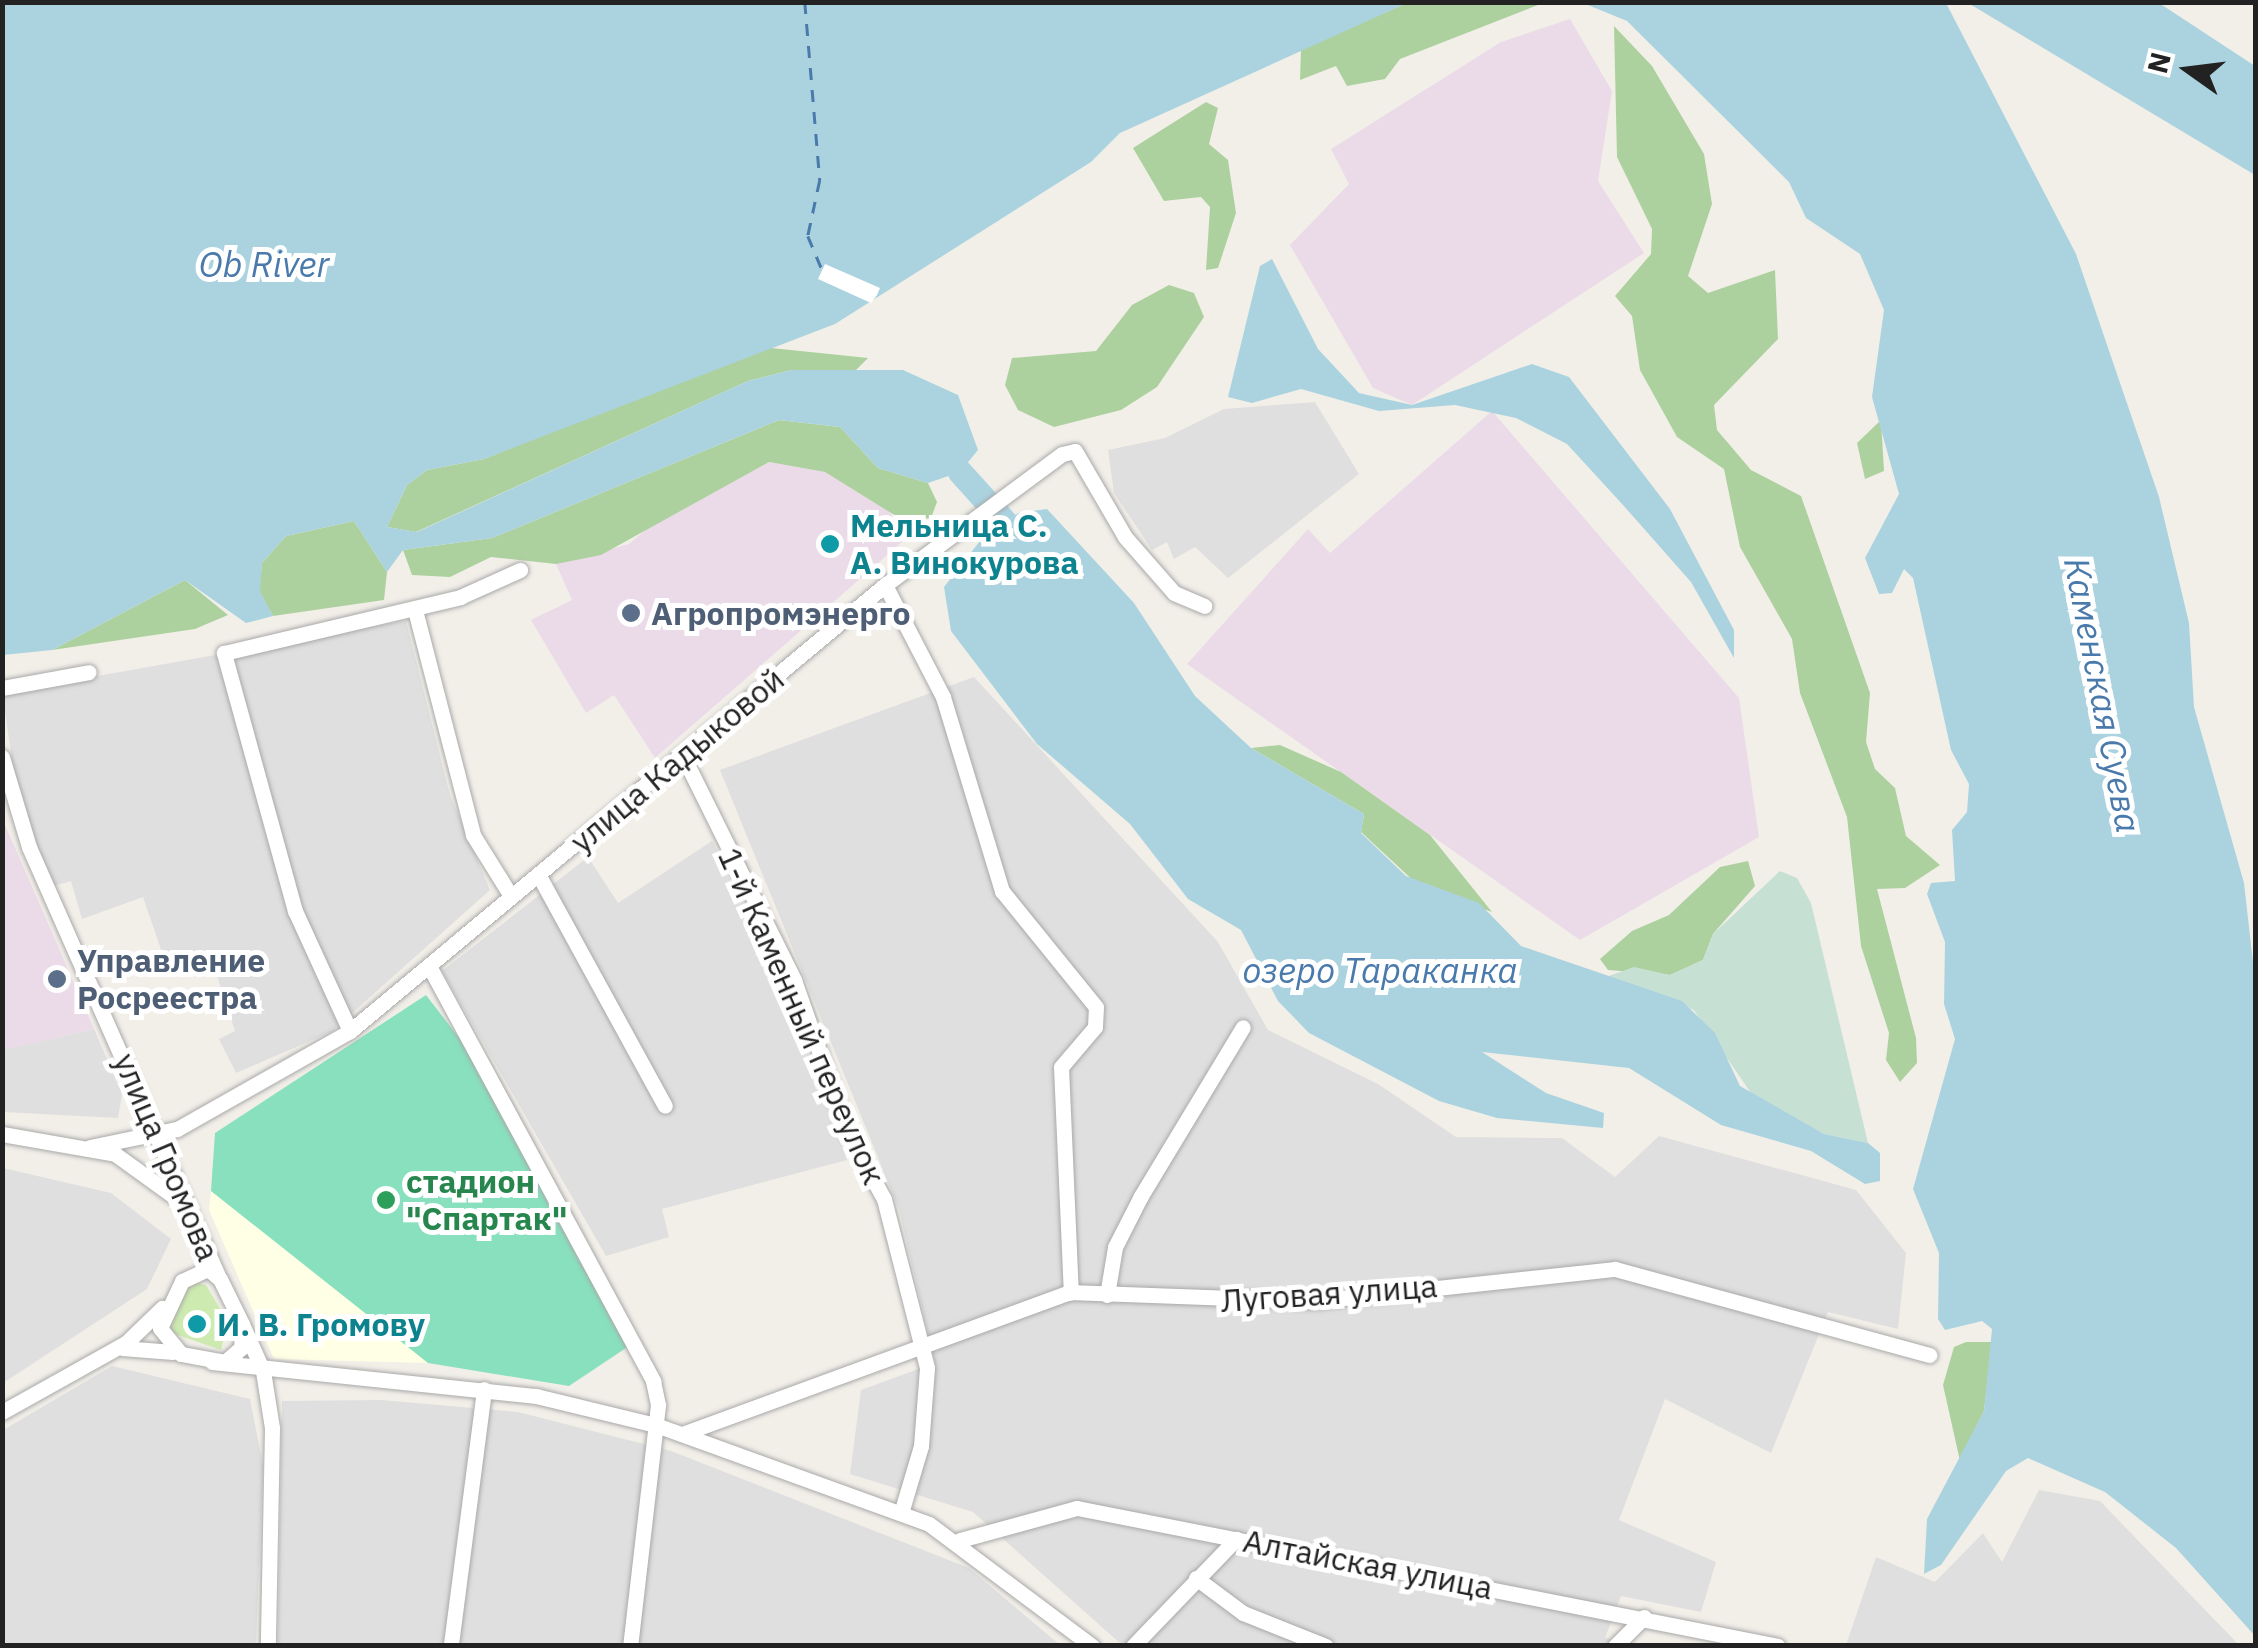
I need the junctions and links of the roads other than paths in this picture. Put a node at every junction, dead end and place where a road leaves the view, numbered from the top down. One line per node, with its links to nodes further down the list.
1 (520, 570): 4 (street)
2 (885, 585): 3 (street, улица Кадыковой); 8 (street, улица Кадыковой); 21 (street)
3 (1204, 606)
4 (415, 610): 10 (street); 13 (street)
5 (89, 672): 6 (street)
6 (2, 688)
7 (2, 757): 16 (street, улица Громова)
8 (684, 758): 9 (street, улица Кадыковой); 26 (street, 1-й Каменный переулок)
9 (538, 874): 10 (street, улица Кадыковой); 14 (street)
10 (511, 896): 11 (street, улица Кадыковой)
11 (428, 966): 13 (street, улица Кадыковой); 33 (street)
12 (1243, 1027): 22 (street)
13 (350, 1031): 16 (street, улица Кадыковой)
14 (665, 1106)
15 (2, 1134): 17 (street)
16 (154, 1137): 17 (street, улица Кадыковой); 18 (street, улица Громова)
17 (90, 1147): 18 (street)
18 (191, 1218): 19 (street, улица Громова); 20 (street)
19 (220, 1279): 20 (street); 24 (street)
20 (182, 1281): 23 (street)
21 (1070, 1293): 22 (street, Луговая улица); 26 (street, Луговая улица)
22 (1107, 1295): 28 (street, Луговая улица)
23 (162, 1308): 25 (street); 27 (street)
24 (242, 1324): 29 (street); 30 (street)
25 (113, 1350): 27 (street); 32 (street)
26 (920, 1350): 34 (street, Луговая улица); 35 (street, 1-й Каменный переулок)
27 (181, 1354): 29 (street)
28 (1929, 1355)
29 (212, 1362): 30 (street)
30 (263, 1371): 31 (street); 41 (street)
31 (484, 1388): 33 (street); 40 (street)
32 (2, 1412)
33 (656, 1425): 34 (street); 42 (street)
34 (682, 1434): 35 (street)
35 (900, 1513): 37 (street)
36 (1236, 1539): 37 (street, Алтайская улица); 38 (street); 39 (street, Алтайская улица)
37 (960, 1540): 43 (street)
38 (1196, 1578): 44 (street); 45 (street)
39 (1644, 1617): 46 (street); 47 (street, Алтайская улица)
40 (451, 1644)
41 (268, 1646)
42 (630, 1646)
43 (1092, 1646)
44 (1133, 1646)
45 (1326, 1646)
46 (1615, 1646)
47 (1778, 1646)

